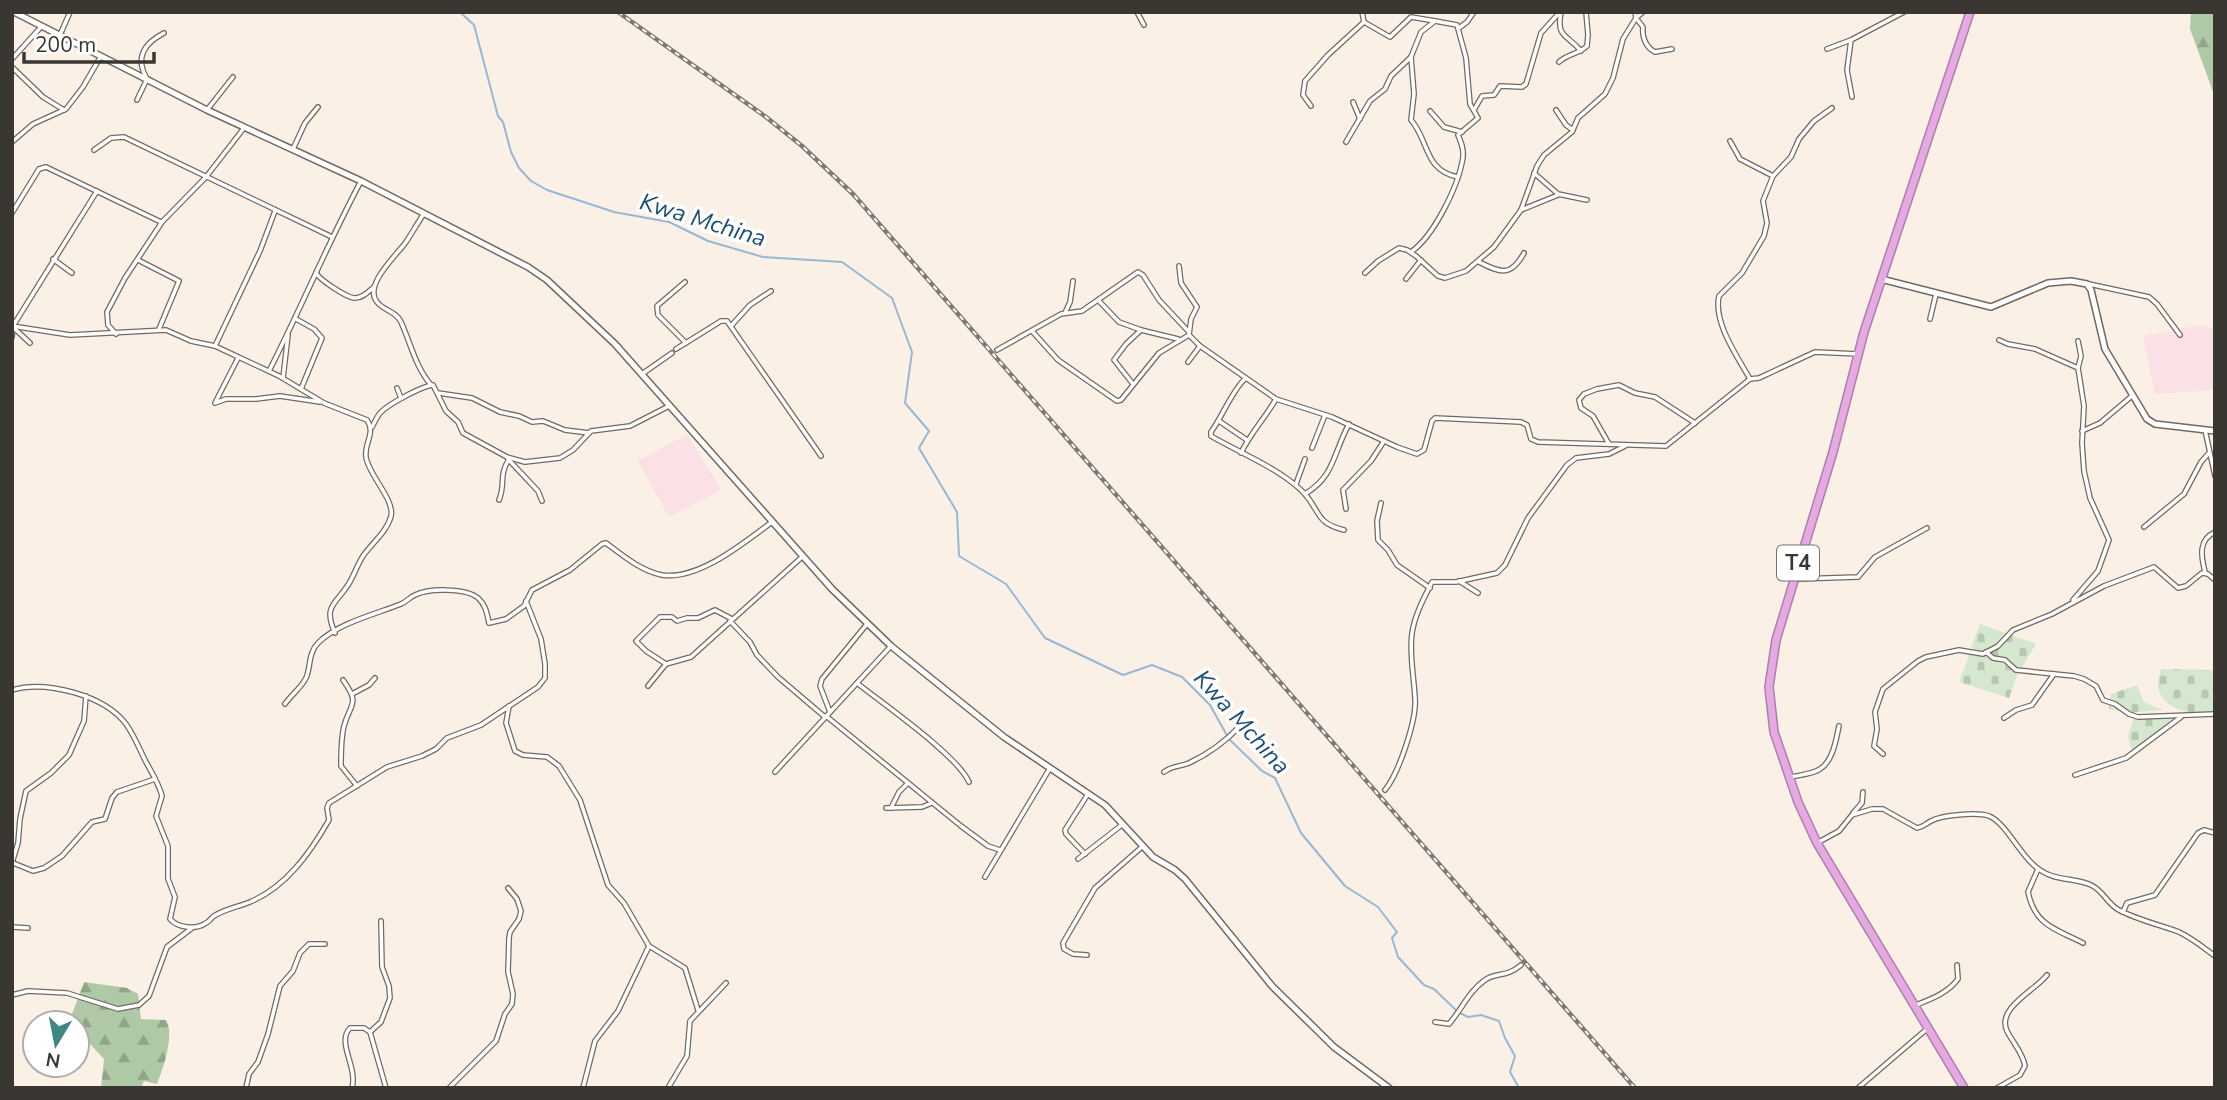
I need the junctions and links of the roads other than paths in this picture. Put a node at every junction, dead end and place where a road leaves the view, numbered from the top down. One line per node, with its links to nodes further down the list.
1 (13, 12): 17 (street)
2 (70, 12): 20 (street)
3 (1137, 12): 16 (street)
4 (1362, 12): 15 (street)
5 (1440, 12): 14 (street)
6 (1474, 12): 18 (street)
7 (1560, 12): 24 (street); 40 (street)
8 (1586, 12): 24 (street)
9 (1635, 12): 13 (street)
10 (1643, 12): 13 (street)
11 (1970, 12): 79 (highway, T4)
12 (1902, 13): 21 (street)
13 (1636, 19): 22 (street); 45 (street)
14 (1437, 21): 15 (street); 18 (street); 26 (street)
15 (1364, 22): 35 (street)
16 (1144, 25)
17 (43, 26): 20 (street); 27 (street)
18 (1459, 28): 40 (street)
19 (164, 33): 31 (street)
20 (60, 35): 25 (street)
21 (1851, 40): 23 (street); 32 (street)
22 (1672, 48)
23 (1827, 49)
24 (1581, 51): 28 (street)
25 (102, 56): 31 (street); 38 (street)
26 (1411, 57): 43 (street); 55 (street)
27 (12, 59)
28 (1559, 62)
29 (12, 67): 38 (street)
30 (233, 77): 39 (street)
31 (147, 79): 33 (street); 39 (street)
32 (1852, 97)
33 (137, 100)
34 (1353, 102): 43 (street)
35 (1311, 106)
36 (318, 107): 50 (street)
37 (1832, 108): 53 (street)
38 (64, 110): 48 (street)
39 (206, 110): 44 (street)
40 (1474, 110): 46 (street)
41 (1556, 110): 45 (street)
42 (1430, 111): 46 (street)
43 (1360, 119): 49 (street)
44 (245, 127): 50 (street); 54 (street)
45 (1573, 130): 52 (street)
46 (1463, 132): 55 (street)
47 (1730, 141): 53 (street)
48 (12, 142)
49 (1346, 142)
50 (293, 149): 56 (street)
51 (94, 150): 54 (street)
52 (1534, 173): 58 (street); 61 (street)
53 (1773, 176): 116 (street)
54 (206, 177): 60 (street); 64 (street)
55 (1458, 177): 66 (street)
56 (360, 181): 63 (street); 65 (street)
57 (97, 191): 62 (street); 64 (street); 70 (street)
58 (1560, 195): 59 (street); 61 (street)
59 (1587, 201)
60 (275, 210): 65 (street); 105 (street)
61 (1521, 211): 73 (street)
62 (12, 213)
63 (423, 215): 83 (street); 113 (street)
64 (162, 222): 71 (street)
65 (332, 237): 76 (street)
66 (1416, 248): 67 (street); 69 (street)
67 (1410, 252): 69 (street); 77 (street)
68 (1524, 253): 73 (street)
69 (1416, 256): 72 (street)
70 (53, 259): 75 (street); 90 (street)
71 (138, 260): 92 (street); 96 (street)
72 (1421, 260): 73 (street); 78 (street)
73 (1479, 262)
74 (1179, 266): 97 (street)
75 (72, 273)
76 (316, 273): 83 (street); 88 (street)
77 (1365, 273)
78 (1406, 279)
79 (1881, 279): 85 (street); 108 (highway, T4)
80 (1073, 281): 87 (street)
81 (685, 282): 104 (street)
82 (2087, 284): 85 (street); 98 (street); 122 (street)
83 (374, 287): 118 (street)
84 (771, 291): 91 (street)
85 (1936, 294): 89 (street)
86 (1098, 300): 87 (street); 93 (street); 97 (street)
87 (1065, 313): 94 (street)
88 (296, 319): 95 (street); 120 (street)
89 (1930, 319)
90 (13, 326): 96 (street); 99 (street); 103 (street)
91 (731, 326): 104 (street); 143 (street)
92 (159, 329): 96 (street); 105 (street)
93 (1141, 330): 100 (street); 117 (street)
94 (1032, 331): 107 (street); 117 (street)
95 (289, 333): 112 (street); 114 (street)
96 (116, 334)
97 (1189, 334): 100 (street); 106 (street)
98 (2180, 335)
99 (12, 337)
100 (1180, 339): 117 (street)
101 (1999, 340): 111 (street)
102 (2078, 341): 111 (street)
103 (30, 343)
104 (686, 344): 113 (street)
105 (215, 346): 109 (street)
106 (1200, 346): 110 (street); 115 (street)
107 (997, 350)
108 (1858, 354): 116 (street); 160 (highway, T4)
109 (237, 358): 112 (street); 125 (street)
110 (1188, 362)
111 (2078, 368): 133 (street)
112 (269, 371): 114 (street)
113 (642, 374): 126 (street)
114 (283, 378): 120 (street)
115 (1245, 379): 124 (street); 128 (street)
116 (1750, 379): 129 (street)
117 (1133, 384)
118 (431, 385): 121 (street); 123 (street)
119 (397, 388): 123 (street)
120 (301, 389): 125 (street)
121 (438, 393): 135 (street); 144 (street)
122 (2133, 395): 132 (street); 133 (street)
123 (401, 398): 131 (street)
124 (1276, 400): 127 (street); 136 (street)
125 (324, 403): 131 (street)
126 (669, 406): 135 (street); 153 (street)
127 (1325, 415): 130 (street); 140 (street)
128 (1219, 421): 136 (street); 141 (street)
129 (1695, 423): 138 (street); 139 (street)
130 (1349, 424): 137 (street); 148 (street)
131 (371, 429): 169 (street)
132 (2205, 430): 134 (street); 142 (street)
133 (2082, 431): 166 (street)
134 (2215, 431)
135 (589, 433): 144 (street)
136 (1247, 440): 141 (street)
137 (1384, 441): 138 (street); 152 (street)
138 (1609, 443): 139 (street)
139 (1627, 445): 162 (street)
140 (1312, 449)
141 (1241, 453): 147 (street)
142 (2210, 453): 146 (street); 154 (street)
143 (821, 456)
144 (508, 458): 149 (street); 150 (street)
145 (1305, 458): 147 (street)
146 (2215, 476)
147 (1296, 484): 148 (street)
148 (1305, 494): 156 (street)
149 (499, 500)
150 (542, 501)
151 (1381, 503): 163 (street)
152 (1346, 509)
153 (772, 522): 158 (street); 165 (street)
154 (2144, 527)
155 (1927, 528): 160 (street)
156 (1344, 530)
157 (2215, 532): 159 (street)
158 (802, 557): 167 (street); 168 (street)
159 (2205, 573): 161 (street); 166 (street)
160 (1794, 579): 195 (highway, T4)
161 (2215, 580)
162 (1459, 581): 163 (street); 164 (street)
163 (1430, 588): 200 (street)
164 (1478, 593)
165 (526, 601): 169 (street); 182 (street)
166 (2071, 602): 171 (street)
167 (731, 620): 172 (street); 172 (street); 186 (street)
168 (867, 624): 170 (street); 183 (street)
169 (335, 633): 181 (street)
170 (891, 646): 176 (street); 191 (street)
171 (1986, 652): 173 (street); 190 (street)
172 (666, 664): 177 (street)
173 (2054, 674): 185 (street); 187 (street)
174 (375, 678): 179 (street)
175 (343, 680): 179 (street)
176 (857, 683): 183 (street); 197 (street)
177 (648, 686)
178 (12, 690): 180 (street)
179 (352, 694): 199 (street)
180 (86, 696): 196 (street); 212 (street)
181 (285, 704)
182 (509, 706): 199 (street); 223 (street)
183 (830, 712): 186 (street)
184 (2215, 714): 185 (street)
185 (2183, 716): 194 (street)
186 (826, 717): 192 (street); 198 (street)
187 (2004, 718)
188 (1839, 726): 195 (street)
189 (1239, 727): 193 (street)
190 (1883, 754)
191 (1050, 768): 202 (street); 209 (street)
192 (775, 772)
193 (1164, 772)
194 (2076, 775)
195 (1789, 778): 207 (highway, T4)
196 (155, 779): 212 (street); 219 (street)
197 (969, 782)
198 (908, 783): 203 (street); 203 (street)
199 (357, 786): 219 (street)
200 (1385, 790)
201 (1863, 792): 204 (street)
202 (1088, 794): 205 (street); 210 (street)
203 (932, 803): 209 (street)
204 (1852, 815): 207 (street); 213 (street)
205 (1124, 823): 208 (street); 210 (street)
206 (2215, 833): 216 (street)
207 (1817, 843): 231 (highway, T4)
208 (1143, 846): 224 (street); 242 (street)
209 (1000, 850): 214 (street)
210 (1085, 854): 211 (street)
211 (1078, 859)
212 (13, 863)
213 (2038, 869): 216 (street); 221 (street)
214 (985, 877)
215 (509, 888): 239 (street)
216 (2123, 912): 225 (street)
217 (381, 921): 235 (street)
218 (12, 927): 220 (street)
219 (193, 927): 230 (street)
220 (28, 928)
221 (2083, 943)
222 (325, 944): 236 (street)
223 (649, 946): 232 (street); 240 (street)
224 (1087, 955)
225 (2215, 957)
226 (1521, 965): 233 (street)
227 (1957, 965): 231 (street)
228 (2047, 975): 245 (street)
229 (726, 983): 232 (street)
230 (12, 995)
231 (1916, 1005): 234 (highway, T4)
232 (698, 1010): 241 (street)
233 (1435, 1023)
234 (1930, 1027): 243 (street); 244 (highway, T4)
235 (370, 1032): 237 (street); 238 (street)
236 (246, 1088)
237 (352, 1088)
238 (386, 1088)
239 (449, 1088)
240 (583, 1088)
241 (668, 1088)
242 (1389, 1088)
243 (1857, 1088)
244 (1964, 1088)
245 (1997, 1088)

